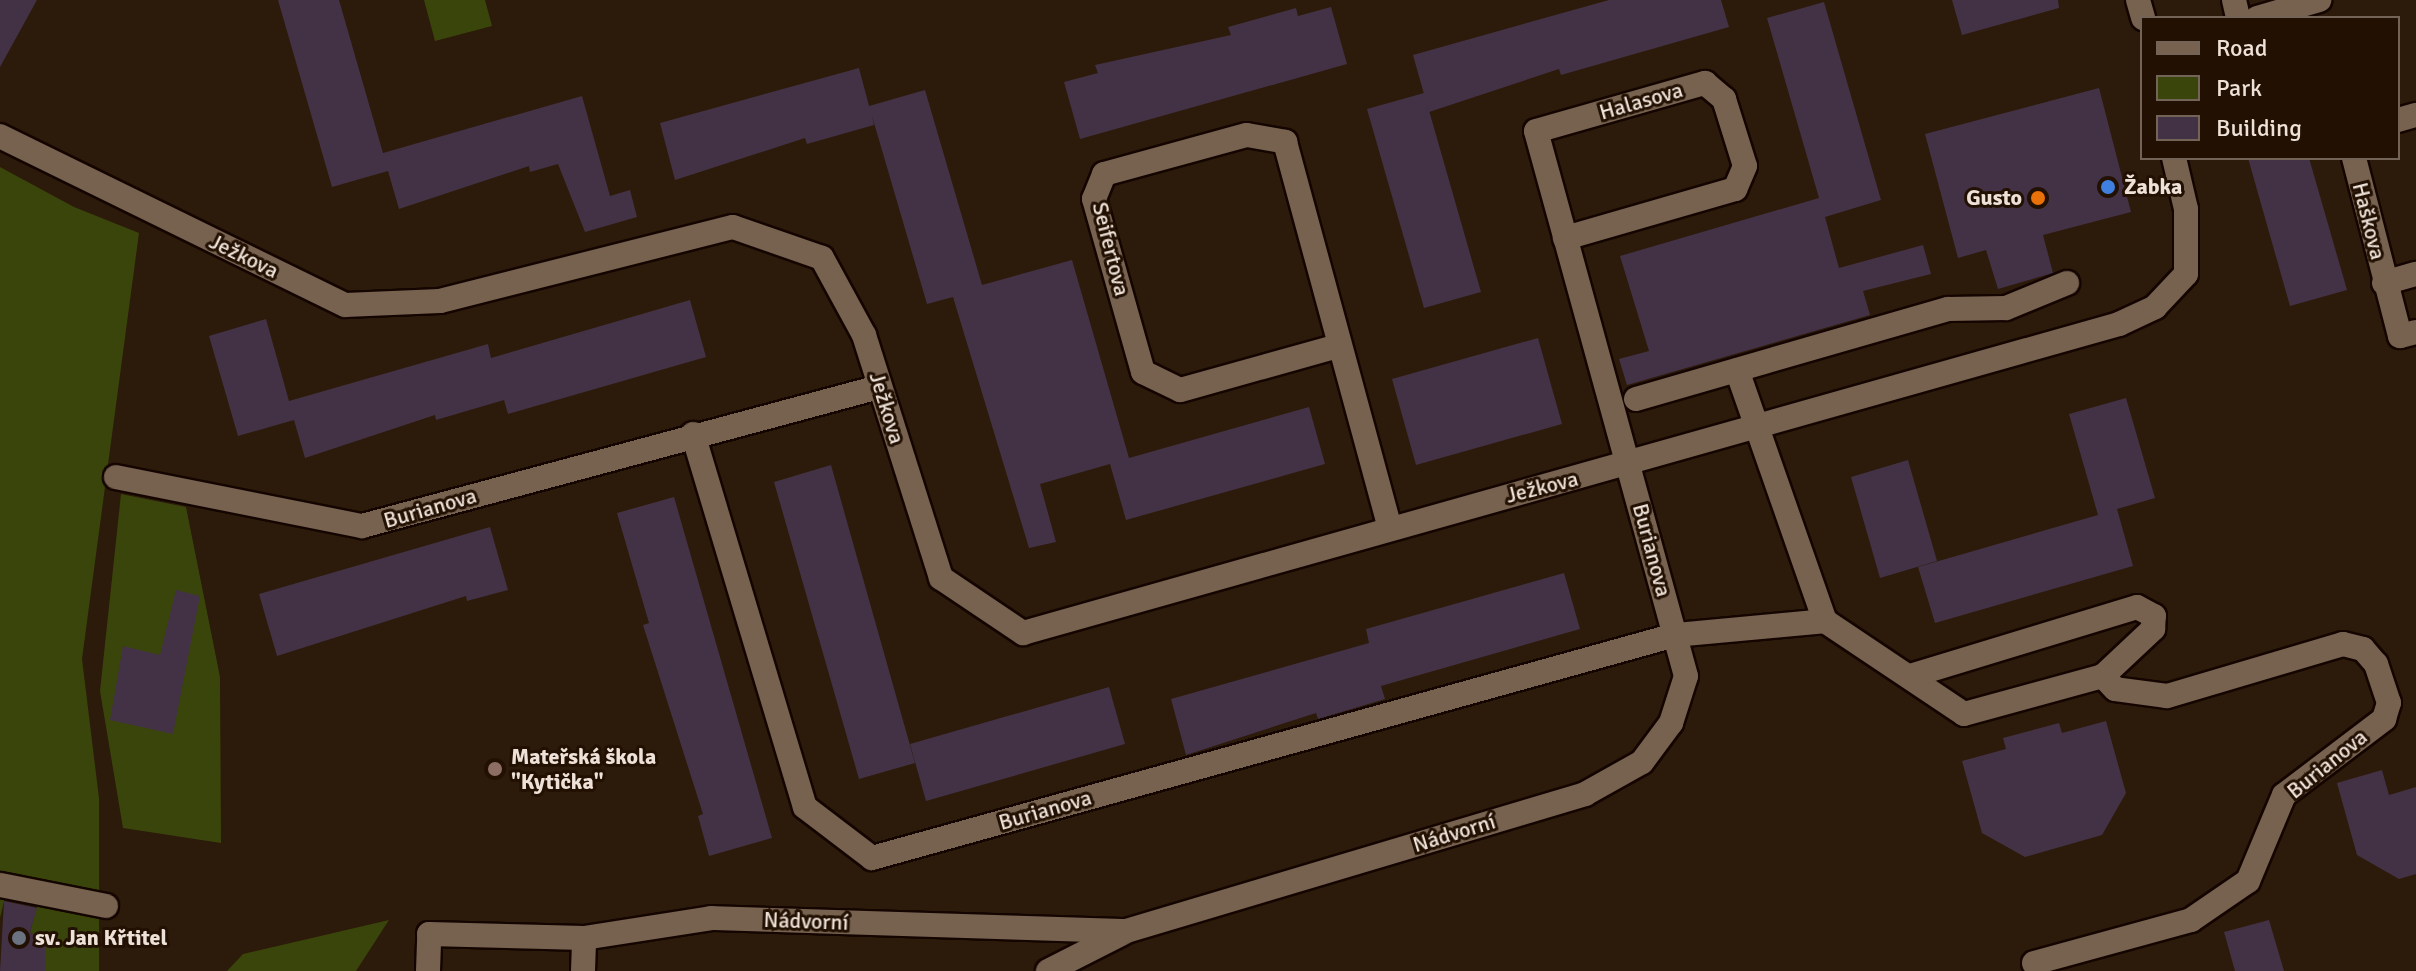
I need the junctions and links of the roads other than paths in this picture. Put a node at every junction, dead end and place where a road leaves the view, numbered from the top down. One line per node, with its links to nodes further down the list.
1 (2319, 0): 2 (street)
2 (2264, 16)
3 (0, 136): 13 (street, Ježkova)
4 (2174, 160): 15 (street, Ježkova)
5 (2354, 160): 9 (street, Haškova)
6 (1565, 238): 6 (street, Halasova); 17 (street, Halasova)
7 (2416, 274): 9 (street, Haškova)
8 (2067, 283): 12 (street)
9 (2384, 283): 10 (street, Haškova)
10 (2416, 332)
11 (1338, 346): 11 (street, Seifertova); 19 (street, Seifertova)
12 (1737, 370): 14 (street); 15 (street)
13 (879, 387): 16 (street, Burianova); 19 (street, Ježkova)
14 (1636, 399)
15 (1758, 427): 17 (street, Ježkova); 20 (street)
16 (693, 434): 18 (street, Burianova); 21 (street, Burianova)
17 (1630, 465): 19 (street, Ježkova); 21 (street, Burianova)
18 (116, 477)
19 (1389, 526)
20 (1825, 621): 21 (street, Burianova); 22 (street)
21 (1675, 635): 26 (street, Nádvorní)
22 (1910, 676): 23 (street); 23 (street)
23 (2103, 676): 28 (street, Burianova)
24 (0, 885): 25 (street)
25 (106, 906)
26 (1126, 931): 27 (street, Nádvorní); 29 (street, Nádvorní)
27 (584, 938): 30 (street, Nádvorní); 31 (street)
28 (2034, 963)
29 (1064, 967)
30 (428, 971)
31 (583, 971)

